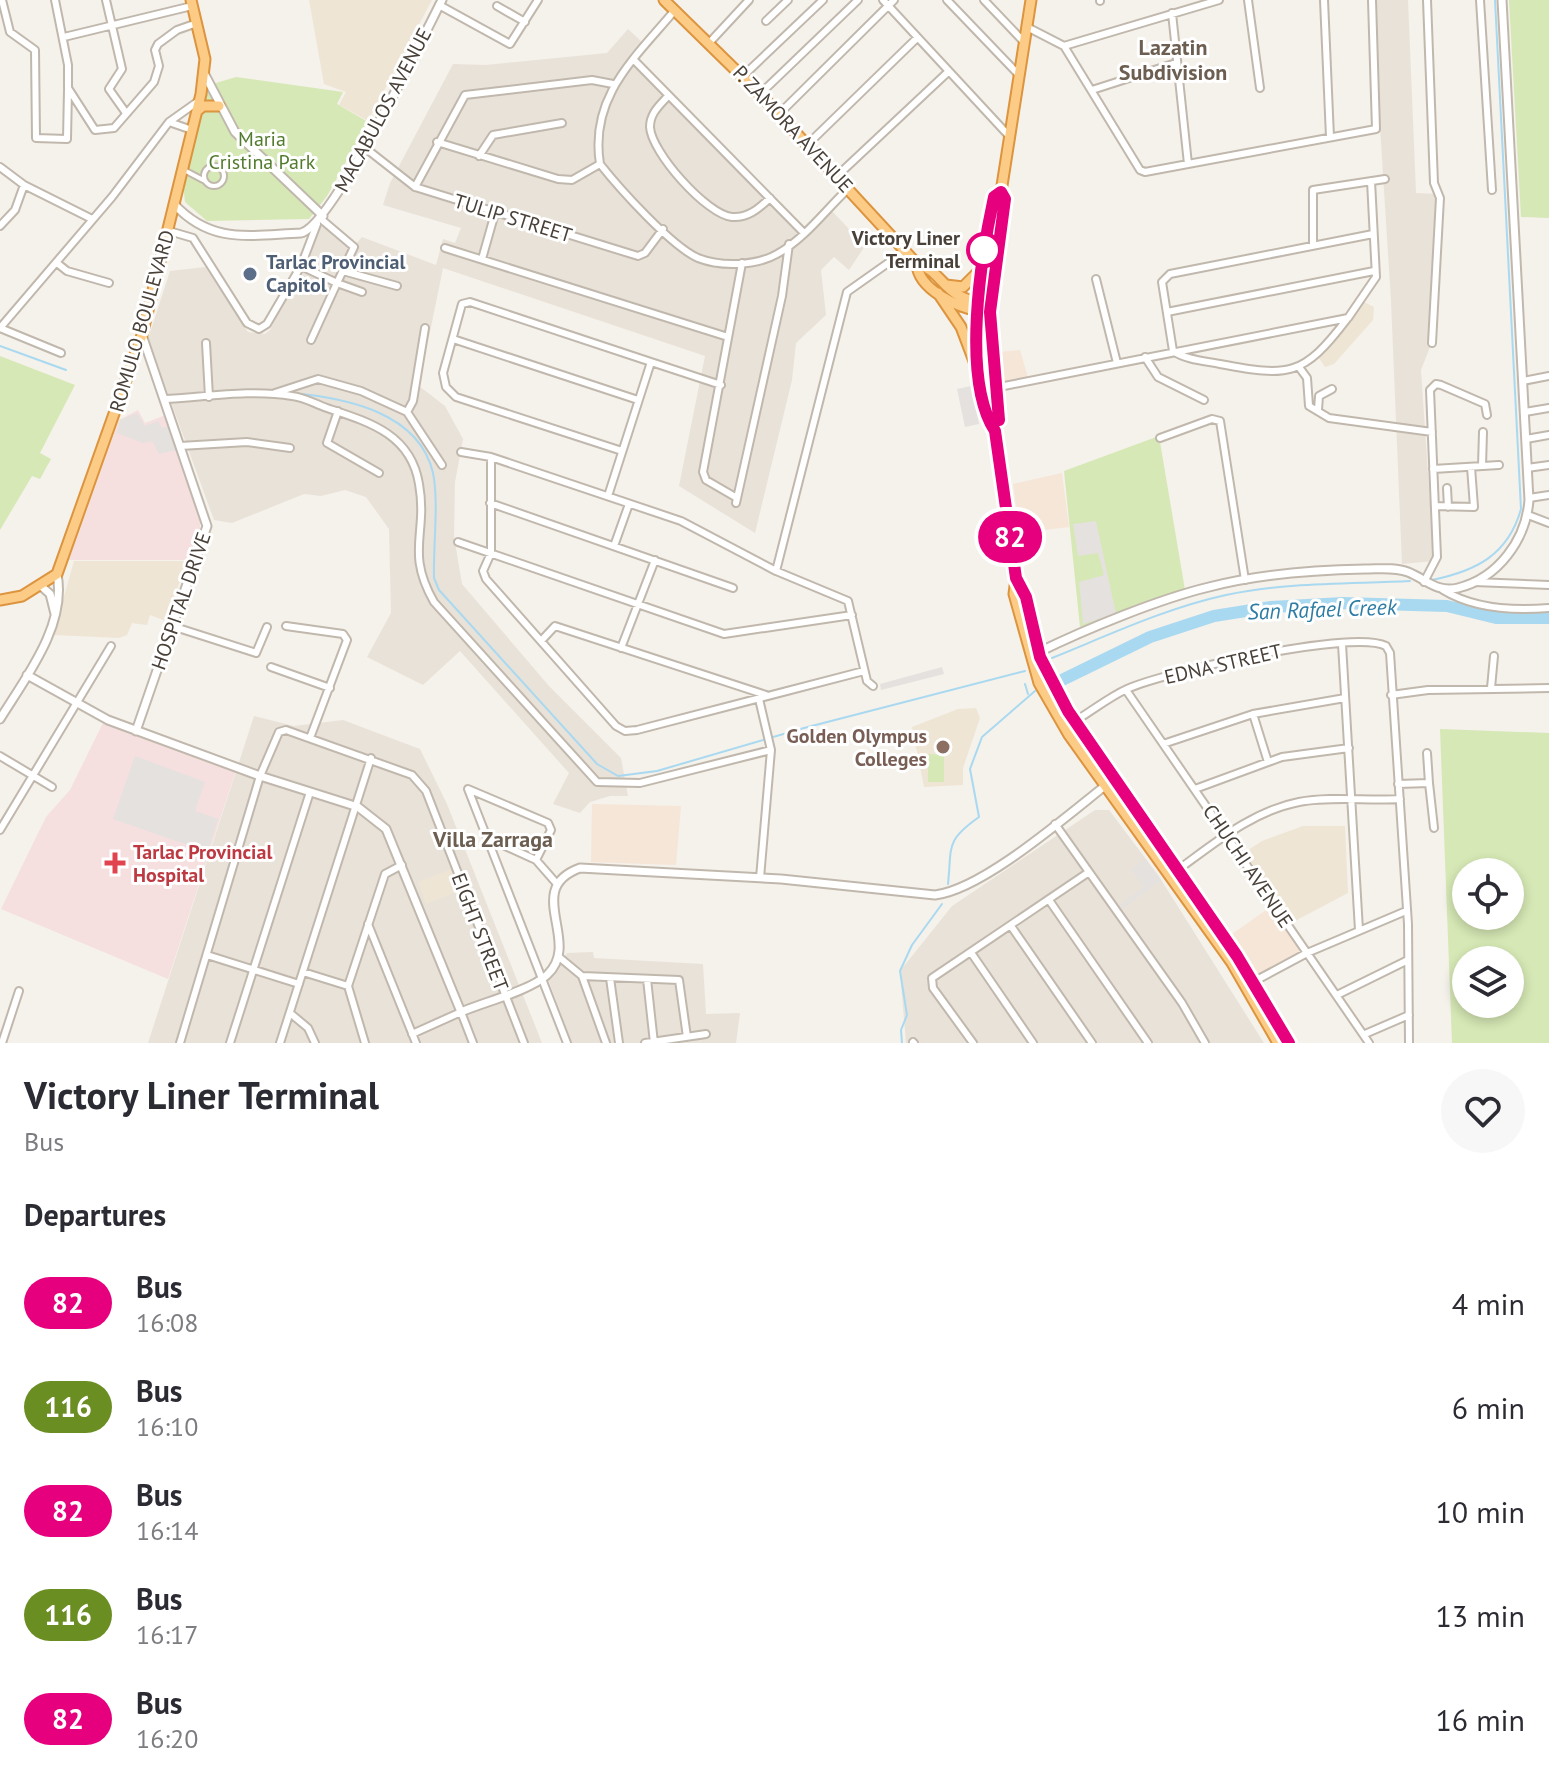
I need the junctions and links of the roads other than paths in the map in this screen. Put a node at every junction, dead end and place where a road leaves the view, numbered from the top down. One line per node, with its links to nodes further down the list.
1 (2, 0): 44 (street)
2 (55, 0): 32 (street)
3 (106, 0): 30 (street)
4 (538, 0): 28 (street)
5 (664, 0): 25 (highway, P. ZAMORA AVENUE)
6 (749, 0): 34 (street)
7 (788, 0): 27 (street)
8 (823, 0): 42 (street)
9 (858, 0): 47 (street)
10 (894, 0): 23 (street)
11 (947, 0): 41 (street)
12 (984, 0): 35 (street)
13 (1031, 0): 31 (highway)
14 (1219, 0): 26 (street)
15 (1248, 0): 45 (street)
16 (1324, 0): 58 (street)
17 (1372, 0): 58 (street)
18 (1427, 0): 116 (street)
19 (1480, 0): 74 (street)
20 (1502, 0): 125 (street)
21 (192, 3): 29 (highway, ROMULO BOULEVARD); 30 (street)
22 (440, 3): 28 (street); 61 (street, MACABULOS AVENUE)
23 (886, 3): 33 (street); 53 (street)
24 (497, 6): 28 (street)
25 (675, 10): 34 (highway, P. ZAMORA AVENUE); 37 (street)
26 (1172, 13): 36 (street); 38 (street)
27 (766, 21)
28 (525, 22)
29 (197, 23): 40 (highway, ROMULO BOULEVARD); 52 (street)
30 (112, 25): 32 (street); 52 (street)
31 (1027, 27): 35 (highway); 36 (street)
32 (64, 37): 44 (street)
33 (917, 38): 39 (street); 60 (street)
34 (710, 42): 42 (highway, P. ZAMORA AVENUE)
35 (1024, 42): 41 (highway)
36 (1064, 46): 46 (street)
37 (634, 60): 43 (street); 48 (street)
38 (1176, 63): 46 (street); 64 (street)
39 (948, 72): 57 (street); 67 (street)
40 (205, 75): 49 (highway, ROMULO BOULEVARD); 50 (street)
41 (1019, 75): 57 (highway)
42 (743, 76): 47 (highway, P. ZAMORA AVENUE)
43 (613, 84): 59 (street); 63 (street)
44 (68, 88): 52 (street)
45 (1260, 88)
46 (1092, 90): 64 (street)
47 (760, 94): 53 (highway, P. ZAMORA AVENUE)
48 (668, 96): 76 (street); 76 (street)
49 (200, 100): 51 (highway, ROMULO BOULEVARD); 54 (street)
50 (219, 106): 51 (highway); 80 (street)
51 (197, 111): 56 (highway, ROMULO BOULEVARD)
52 (126, 113)
53 (779, 114): 60 (highway, P. ZAMORA AVENUE)
54 (169, 122): 56 (street); 79 (street)
55 (562, 123): 62 (street)
56 (192, 130): 66 (highway, ROMULO BOULEVARD)
57 (1010, 137): 75 (highway)
58 (1330, 137): 64 (street)
59 (437, 142): 62 (street); 72 (street)
60 (808, 144): 67 (highway, P. ZAMORA AVENUE)
61 (364, 147): 72 (street, TULIP STREET); 80 (street, MACABULOS AVENUE)
62 (479, 156): 63 (street)
63 (600, 164): 83 (street)
64 (1188, 164)
65 (0, 167): 71 (street)
66 (182, 169): 69 (street); 77 (highway, ROMULO BOULEVARD)
67 (837, 176): 73 (highway, P. ZAMORA AVENUE)
68 (1385, 179): 70 (street)
69 (205, 181): 69 (street)
70 (1371, 181): 86 (street); 89 (street)
71 (24, 185): 79 (street); 82 (street)
72 (415, 187): 78 (street, TULIP STREET)
73 (849, 188): 85 (street); 91 (highway, P. ZAMORA AVENUE)
74 (1492, 190)
75 (1001, 192): 96 (highway); 106 (highway)
76 (770, 198): 85 (street)
77 (174, 204): 81 (street); 84 (highway, ROMULO BOULEVARD)
78 (495, 213): 83 (street, TULIP STREET); 92 (street)
79 (92, 219): 93 (street)
80 (320, 220): 81 (street); 95 (street); 97 (street)
81 (193, 221): 87 (street)
82 (0, 226)
83 (663, 229): 94 (street)
84 (169, 231): 87 (street); 111 (highway, ROMULO BOULEVARD)
85 (803, 232): 88 (street)
86 (1373, 234): 89 (street); 98 (street)
87 (193, 238): 95 (street)
88 (789, 244): 94 (street); 126 (street)
89 (1313, 245): 107 (street)
90 (445, 248): 92 (street)
91 (905, 251): 103 (highway, P. ZAMORA AVENUE); 173 (street)
92 (482, 259): 112 (street)
93 (57, 263): 100 (street); 109 (street)
94 (742, 263): 112 (street)
95 (301, 266): 101 (street)
96 (982, 267): 103 (highway); 105 (highway)
97 (343, 271): 101 (street); 102 (street)
98 (1374, 271): 107 (street); 108 (street)
99 (1096, 279): 121 (street)
100 (109, 283)
101 (337, 283): 104 (street); 114 (street)
102 (397, 286)
103 (940, 289): 105 (highway, P. ZAMORA AVENUE); 124 (highway)
104 (362, 292)
105 (976, 307): 106 (highway, P. ZAMORA AVENUE); 124 (highway)
106 (990, 307): 127 (highway)
107 (1167, 312): 117 (street)
108 (1348, 318): 117 (street); 122 (street)
109 (0, 328): 118 (street)
110 (425, 328): 137 (street)
111 (142, 335): 131 (street, HOSPITAL DRIVE); 174 (highway, ROMULO BOULEVARD)
112 (728, 337): 126 (street)
113 (453, 339): 120 (street); 132 (street); 148 (street)
114 (311, 340)
115 (206, 343): 130 (street)
116 (1432, 343)
117 (1173, 351): 119 (street); 122 (street)
118 (61, 353)
119 (1145, 357): 121 (street); 133 (street)
120 (651, 362): 126 (street); 132 (street)
121 (1117, 363): 127 (street)
122 (1299, 367): 135 (street)
123 (1549, 376): 125 (street)
124 (981, 379): 140 (highway)
125 (1523, 381): 138 (street)
126 (721, 385)
127 (994, 388): 140 (highway)
128 (1332, 389): 135 (street)
129 (272, 394): 130 (street); 136 (street); 137 (street)
130 (209, 397): 131 (street)
131 (164, 399): 146 (street, HOSPITAL DRIVE)
132 (638, 400): 148 (street)
133 (1204, 400)
134 (1549, 408): 138 (street)
135 (1318, 410): 141 (street)
136 (338, 411): 158 (street); 215 (street)
137 (407, 412): 151 (street)
138 (1525, 412): 145 (street)
139 (1487, 415): 141 (street)
140 (995, 431): 175 (highway)
141 (1432, 432): 157 (street)
142 (1483, 432): 154 (street)
143 (1549, 435): 145 (street)
144 (1160, 438): 176 (street)
145 (1526, 439): 156 (street)
146 (180, 446): 147 (street); 189 (street, HOSPITAL DRIVE)
147 (290, 448)
148 (622, 451): 161 (street)
149 (461, 452): 150 (street)
150 (491, 457): 161 (street); 163 (street)
151 (442, 465)
152 (1499, 465): 154 (street)
153 (1549, 465): 156 (street)
154 (1482, 466): 155 (street)
155 (1471, 467): 157 (street); 166 (street)
156 (1527, 468): 162 (street)
157 (1433, 469): 165 (street)
158 (379, 473)
159 (1447, 488): 166 (street)
160 (1549, 495): 162 (street)
161 (608, 496): 164 (street)
162 (1529, 498): 167 (street)
163 (490, 503): 170 (street); 171 (street)
164 (629, 504): 170 (street); 173 (street)
165 (1435, 506): 166 (street); 177 (street)
166 (1448, 507)
167 (1528, 515): 168 (street); 178 (street)
168 (1549, 523)
169 (458, 542): 171 (street)
170 (614, 546): 172 (street)
171 (491, 553): 184 (street); 191 (street)
172 (655, 560): 181 (street); 184 (street)
173 (776, 571): 186 (street)
174 (57, 574): 180 (highway); 187 (street)
175 (1016, 578): 195 (highway); 226 (highway)
176 (1245, 580): 177 (street); 195 (street)
177 (1424, 582): 182 (street)
178 (1474, 582): 179 (street); 182 (street)
179 (1549, 585)
180 (41, 586): 183 (highway); 187 (street)
181 (733, 588)
182 (1443, 590): 185 (street)
183 (0, 600)
184 (639, 605): 186 (street); 194 (street)
185 (1549, 608)
186 (852, 615): 198 (street)
187 (55, 616): 199 (street)
188 (286, 626): 201 (street)
189 (175, 627): 190 (street); 212 (street, HOSPITAL DRIVE)
190 (267, 627)
191 (541, 641): 194 (street); 206 (street)
192 (1342, 644): 204 (street, EDNA STREET); 205 (street, EDNA STREET); 207 (street)
193 (111, 646): 208 (street)
194 (621, 648): 206 (street)
195 (1039, 652): 211 (highway)
196 (1494, 656): 202 (street)
197 (271, 667): 201 (street)
198 (864, 671): 200 (street); 206 (street)
199 (27, 675): 208 (street); 210 (street)
200 (873, 686)
201 (330, 688): 213 (street)
202 (1491, 688): 203 (street); 205 (street)
203 (1549, 688)
204 (1126, 690): 211 (street, EDNA STREET); 214 (street, CHUCHI AVENUE)
205 (1391, 695): 225 (street)
206 (763, 697): 215 (street)
207 (1345, 698): 209 (street); 216 (street)
208 (78, 704): 212 (street); 222 (street)
209 (1253, 714): 214 (street); 220 (street)
210 (0, 719)
211 (1075, 721): 223 (highway)
212 (136, 731): 221 (street)
213 (310, 738): 219 (street, EIGHT STREET); 221 (street, EIGHT STREET)
214 (1163, 744): 228 (street, CHUCHI AVENUE)
215 (771, 748): 242 (street)
216 (1349, 748): 220 (street); 231 (street)
217 (1427, 753): 224 (street)
218 (0, 756): 222 (street)
219 (371, 758): 232 (street); 264 (street, EIGHT STREET)
220 (1268, 762): 228 (street)
221 (260, 776): 229 (street); 251 (street)
222 (33, 777): 227 (street); 235 (street)
223 (1115, 778): 226 (street); 240 (highway)
224 (1429, 783): 225 (street); 234 (street)
225 (1398, 784): 230 (street)
226 (1106, 786): 233 (street); 292 (highway)
227 (52, 787)
228 (1195, 789): 236 (street, CHUCHI AVENUE)
229 (310, 792): 232 (street); 254 (street)
230 (1400, 799): 231 (street); 245 (street)
231 (1350, 802): 236 (street); 248 (street)
232 (358, 807): 239 (street); 255 (street)
233 (1055, 824): 241 (street); 242 (street)
234 (1434, 828)
235 (0, 830)
236 (1227, 834): 240 (street); 249 (street, CHUCHI AVENUE)
237 (490, 839): 238 (street); 238 (street); 257 (street)
238 (536, 860): 243 (street)
239 (402, 865): 246 (street); 266 (street)
240 (1179, 869): 260 (highway)
241 (1089, 872): 244 (street); 291 (street)
242 (760, 878): 243 (street)
243 (557, 884): 252 (street)
244 (1049, 900): 247 (street); 290 (street)
245 (1406, 911): 248 (street); 253 (street)
246 (368, 924): 262 (street); 269 (street)
247 (1011, 926): 250 (street); 289 (street)
248 (1359, 930): 249 (street)
249 (1307, 953): 260 (street); 265 (street, CHUCHI AVENUE)
250 (972, 954): 287 (street); 288 (street)
251 (207, 955): 254 (street); 274 (street)
252 (559, 957): 256 (street); 257 (street)
253 (1408, 960): 265 (street); 268 (street)
254 (253, 969): 261 (street); 275 (street)
255 (303, 972): 261 (street); 262 (street)
256 (582, 976): 258 (street); 283 (street)
257 (544, 977): 264 (street); 282 (street)
258 (610, 978): 259 (street); 284 (street)
259 (647, 979): 272 (street); 286 (street)
260 (1253, 982): 293 (highway)
261 (299, 984): 267 (street)
262 (348, 986): 278 (street)
263 (19, 991): 273 (street)
264 (504, 994): 266 (street); 281 (street, EIGHT STREET)
265 (1337, 995): 271 (street, CHUCHI AVENUE)
266 (461, 1012): 269 (street); 280 (street)
267 (290, 1013): 276 (street); 277 (street)
268 (1409, 1015): 271 (street); 295 (street)
269 (412, 1034): 279 (street)
270 (706, 1034): 272 (street)
271 (1365, 1034): 294 (street, CHUCHI AVENUE)
272 (687, 1037): 286 (street)
273 (2, 1043)
274 (180, 1043)
275 (230, 1043)
276 (280, 1043)
277 (315, 1043)
278 (365, 1043)
279 (416, 1043)
280 (473, 1043)
281 (524, 1043)
282 (567, 1043)
283 (606, 1043)
284 (619, 1043)
285 (645, 1043): 286 (street)
286 (654, 1043)
287 (973, 1043)
288 (1033, 1043)
289 (1092, 1043)
290 (1148, 1043)
291 (1205, 1043)
292 (1278, 1043)
293 (1289, 1043)
294 (1369, 1043)
295 (1409, 1043)

